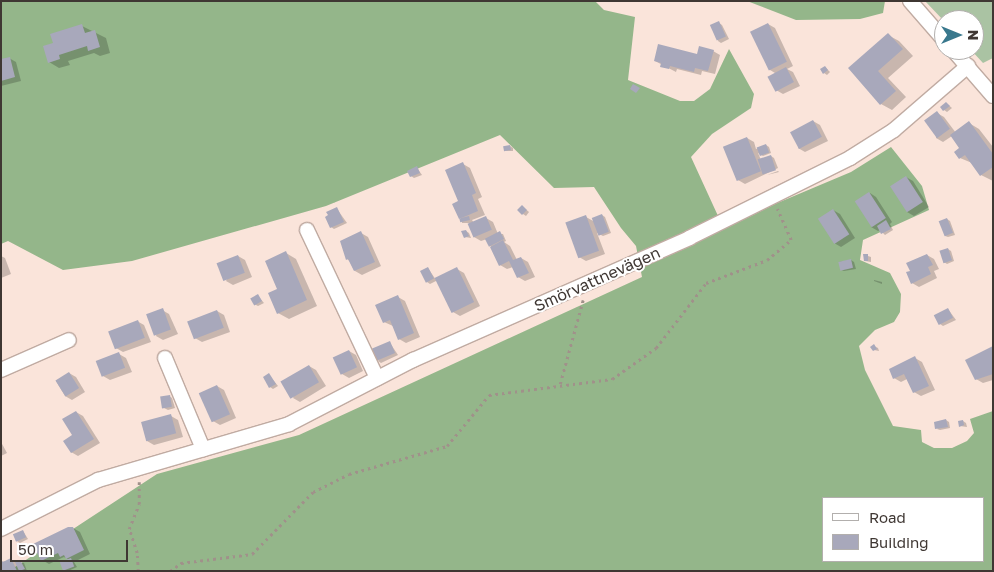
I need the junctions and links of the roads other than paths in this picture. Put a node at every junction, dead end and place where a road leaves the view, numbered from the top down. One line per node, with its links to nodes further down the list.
1 (910, 1): 2 (street)
2 (934, 29)
3 (962, 60): 4 (street)
4 (968, 66): 5 (street); 10 (street, Smörvattnevägen)
5 (993, 96)
6 (307, 230): 10 (street)
7 (70, 340): 9 (street)
8 (165, 358): 11 (street)
9 (1, 370)
10 (376, 378): 11 (street, Smörvattnevägen)
11 (203, 449): 12 (street, Smörvattnevägen)
12 (1, 529)

